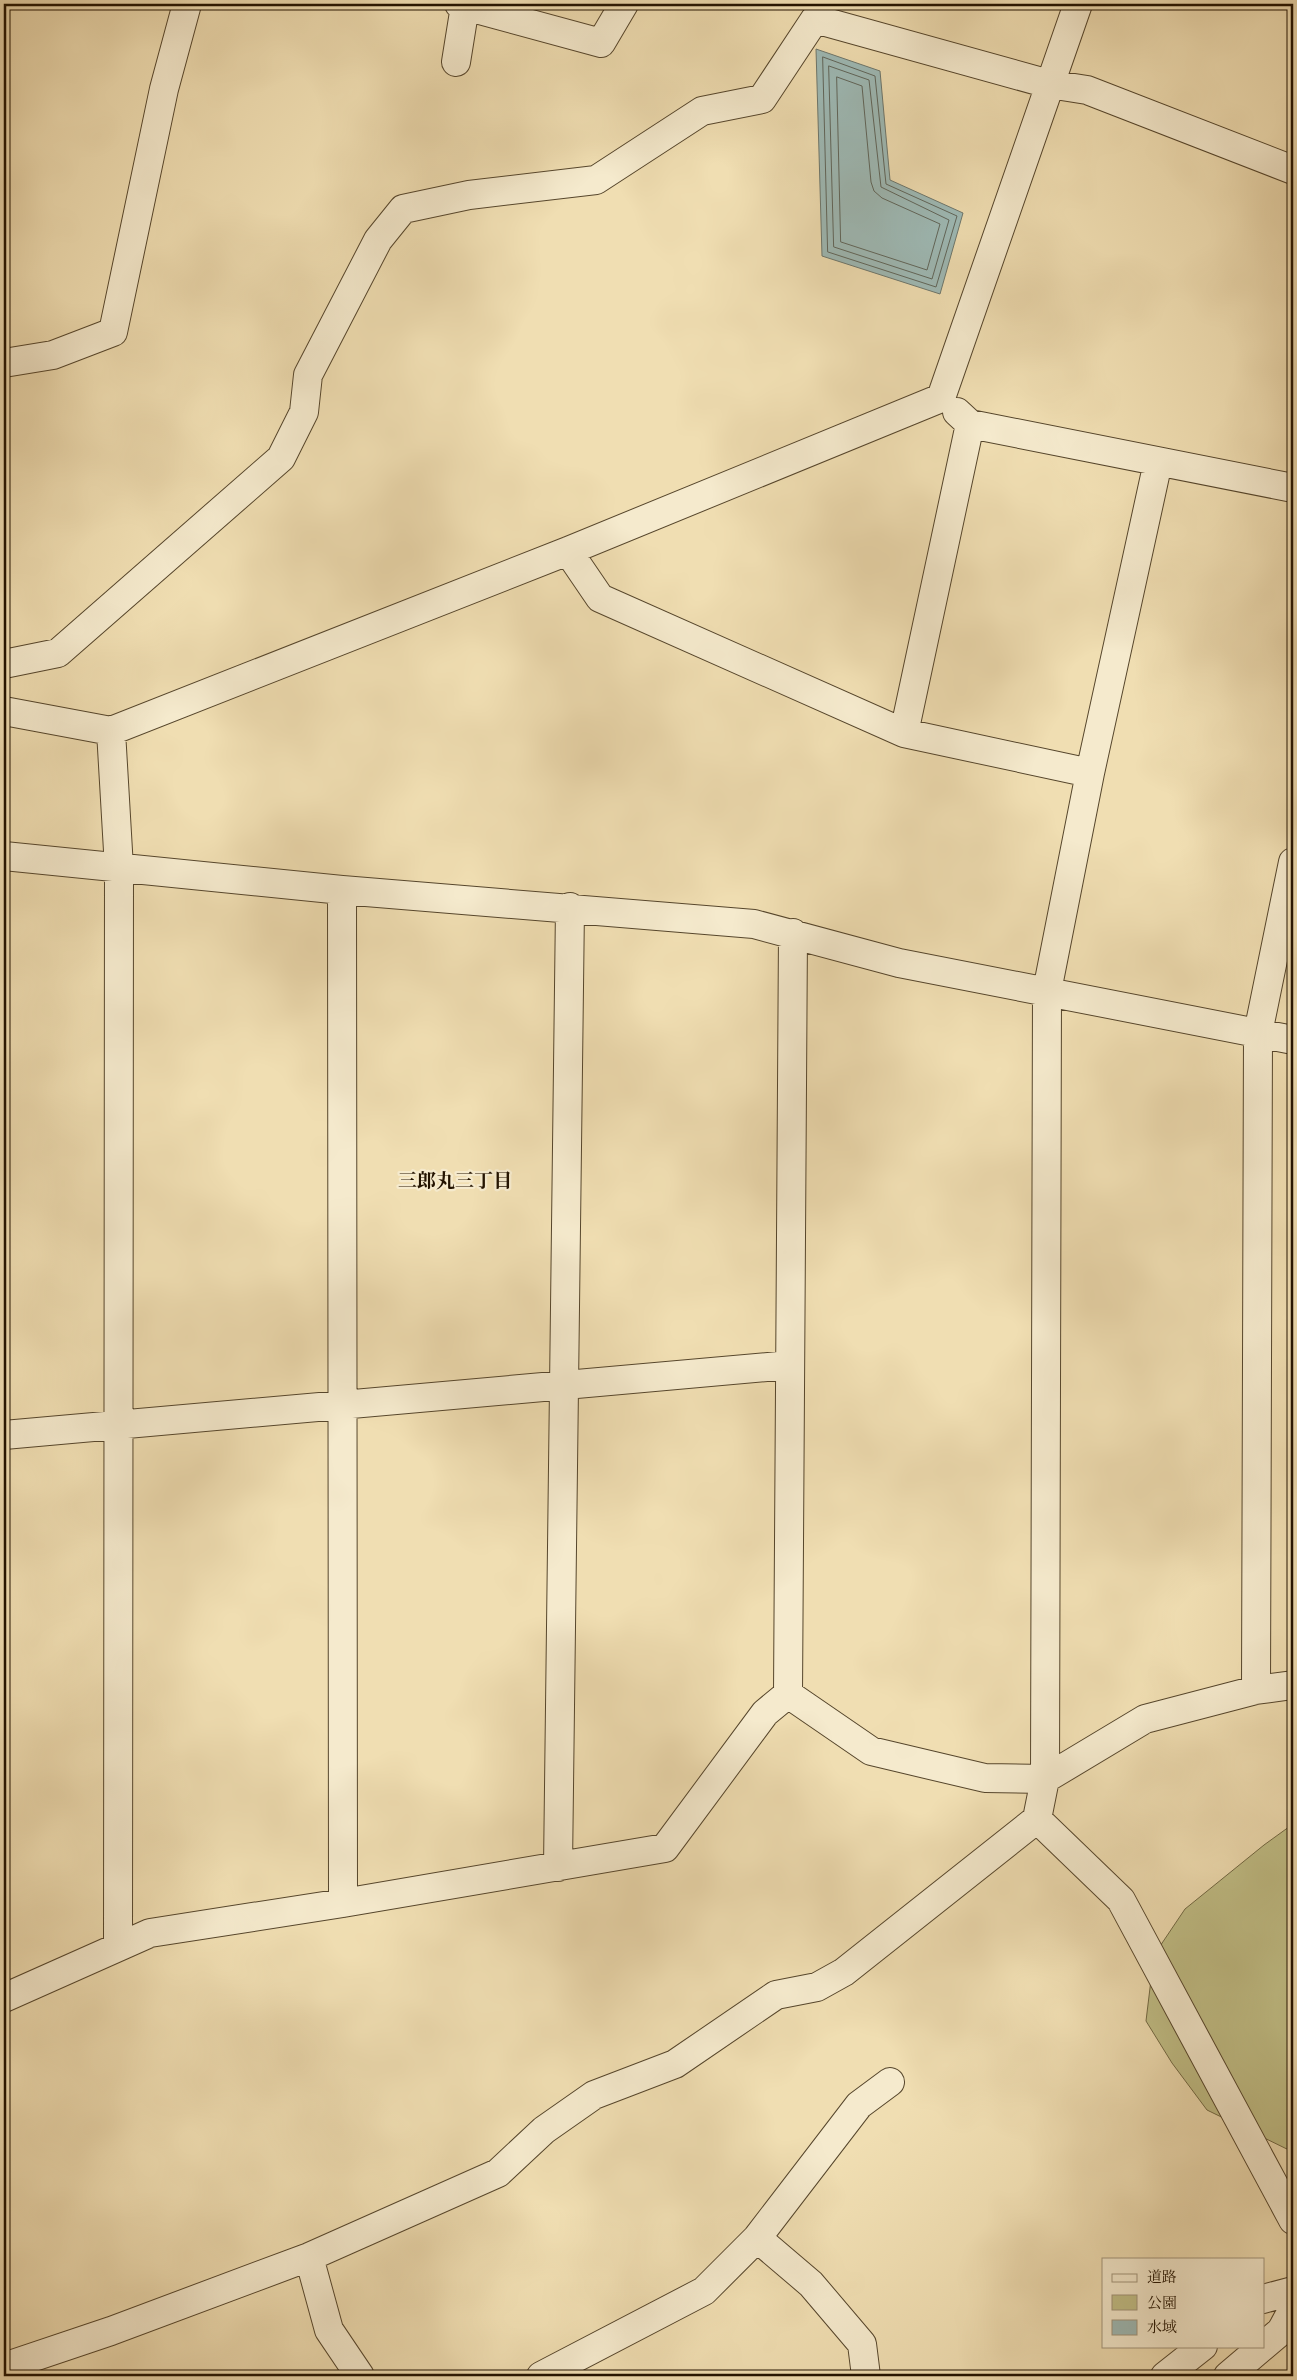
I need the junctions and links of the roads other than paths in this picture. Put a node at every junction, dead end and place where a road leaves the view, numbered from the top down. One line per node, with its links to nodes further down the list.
1 (187, 4): 8 (street)
2 (624, 4): 4 (street)
3 (1078, 4): 6 (street)
4 (463, 5): 5 (street)
5 (456, 62)
6 (1049, 84): 7 (street); 9 (street); 14 (street)
7 (1293, 170)
8 (4, 363)
9 (941, 398): 10 (street); 13 (street)
10 (970, 424): 11 (street); 17 (street)
11 (1158, 462): 12 (street); 18 (street)
12 (1293, 488)
13 (568, 551): 16 (street); 17 (street)
14 (4, 664)
15 (4, 711): 16 (street)
16 (111, 731): 21 (street)
17 (904, 733): 18 (street)
18 (1090, 773): 25 (street)
19 (4, 856): 21 (street)
20 (1293, 862): 26 (street)
21 (119, 868): 22 (street); 31 (street)
22 (342, 890): 23 (street); 30 (street)
23 (570, 907): 24 (street); 29 (street)
24 (793, 933): 25 (street); 28 (street)
25 (1047, 991): 26 (street); 36 (street)
26 (1258, 1033): 27 (street); 34 (street)
27 (1293, 1040)
28 (790, 1365): 29 (street); 35 (street)
29 (564, 1384): 30 (street); 38 (street)
30 (343, 1405): 31 (street); 39 (street)
31 (118, 1427): 32 (street); 40 (street)
32 (4, 1435)
33 (1293, 1685): 34 (street)
34 (1256, 1690): 36 (street)
35 (788, 1694): 36 (street); 38 (street)
36 (1046, 1779): 37 (street)
37 (1037, 1819): 43 (street); 45 (street)
38 (558, 1867): 39 (street)
39 (343, 1903): 40 (street)
40 (118, 1946): 41 (street)
41 (4, 1998)
42 (890, 2082): 44 (street)
43 (1293, 2220)
44 (757, 2238): 54 (street); 55 (street)
45 (309, 2257): 52 (street); 53 (street)
46 (1293, 2291): 47 (street)
47 (1264, 2299)
48 (1293, 2309): 49 (street)
49 (1264, 2346)
50 (1200, 2348): 56 (street)
51 (1262, 2348): 57 (street)
52 (4, 2367)
53 (360, 2376)
54 (540, 2376)
55 (866, 2376)
56 (1165, 2376)
57 (1228, 2376)

